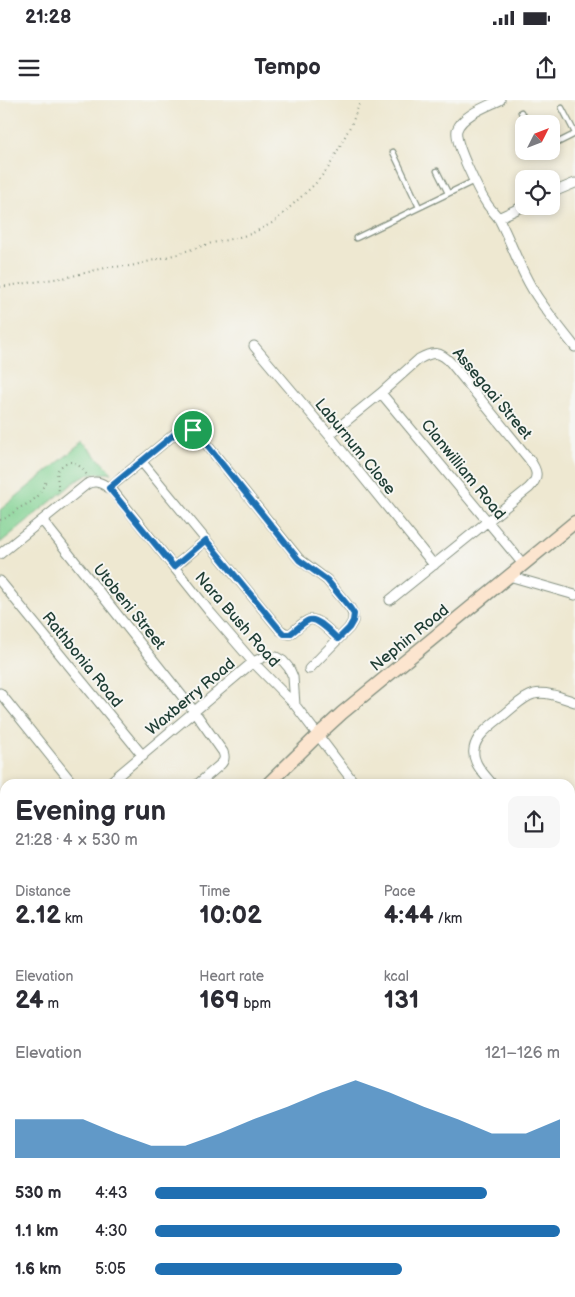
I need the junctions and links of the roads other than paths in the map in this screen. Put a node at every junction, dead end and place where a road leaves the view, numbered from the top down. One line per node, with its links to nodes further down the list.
1 (500, 100): 9 (street)
2 (562, 108): 5 (lane)
3 (522, 112): 4 (lane)
4 (523, 115)
5 (575, 134): 6 (lane)
6 (560, 142)
7 (393, 152): 13 (lane)
8 (437, 171): 12 (lane)
9 (474, 181): 12 (lane); 15 (street)
10 (575, 184): 11 (street)
11 (560, 190)
12 (448, 193): 13 (lane)
13 (419, 207): 16 (lane)
14 (515, 210): 15 (street)
15 (498, 218): 18 (street)
16 (356, 238)
17 (254, 346): 20 (street, Laburnum Close)
18 (575, 346)
19 (381, 393): 20 (street); 24 (street, Clanwilliam Road); 24 (street, Assegaai Street)
20 (329, 435): 29 (street, Laburnum Close)
21 (142, 461): 22 (street); 26 (street); 35 (street)
22 (109, 488): 23 (street, Nara Bush Road); 30 (street, Nara Bush Road)
23 (42, 520): 27 (street); 41 (street, Utobeni Street)
24 (487, 521): 28 (street, Clanwilliam Road); 29 (street)
25 (575, 522): 28 (street, Nephin Road)
26 (206, 540): 30 (street); 35 (street)
27 (0, 554)
28 (524, 564): 31 (street, Nephin Road)
29 (434, 565): 34 (street)
30 (174, 567): 36 (street, Nara Bush Road)
31 (509, 576): 33 (street); 42 (street, Nephin Road)
32 (0, 581): 43 (street, Rathbonia Road)
33 (575, 595)
34 (390, 600)
35 (338, 639): 37 (street)
36 (253, 662): 40 (street, Nara Bush Road); 40 (street, Waxberry Road); 41 (street, Waxberry Road)
37 (309, 669)
38 (0, 694): 44 (street)
39 (575, 702): 49 (street)
40 (295, 705): 42 (street, Nara Bush Road)
41 (194, 711): 43 (street, Waxberry Road); 46 (street, Utobeni Street)
42 (318, 734): 47 (street, Nephin Road); 48 (street, Nara Bush Road)
43 (143, 756): 45 (street, Waxberry Road)
44 (69, 779)
45 (114, 779)
46 (204, 779)
47 (273, 779)
48 (351, 779)
49 (488, 779)

